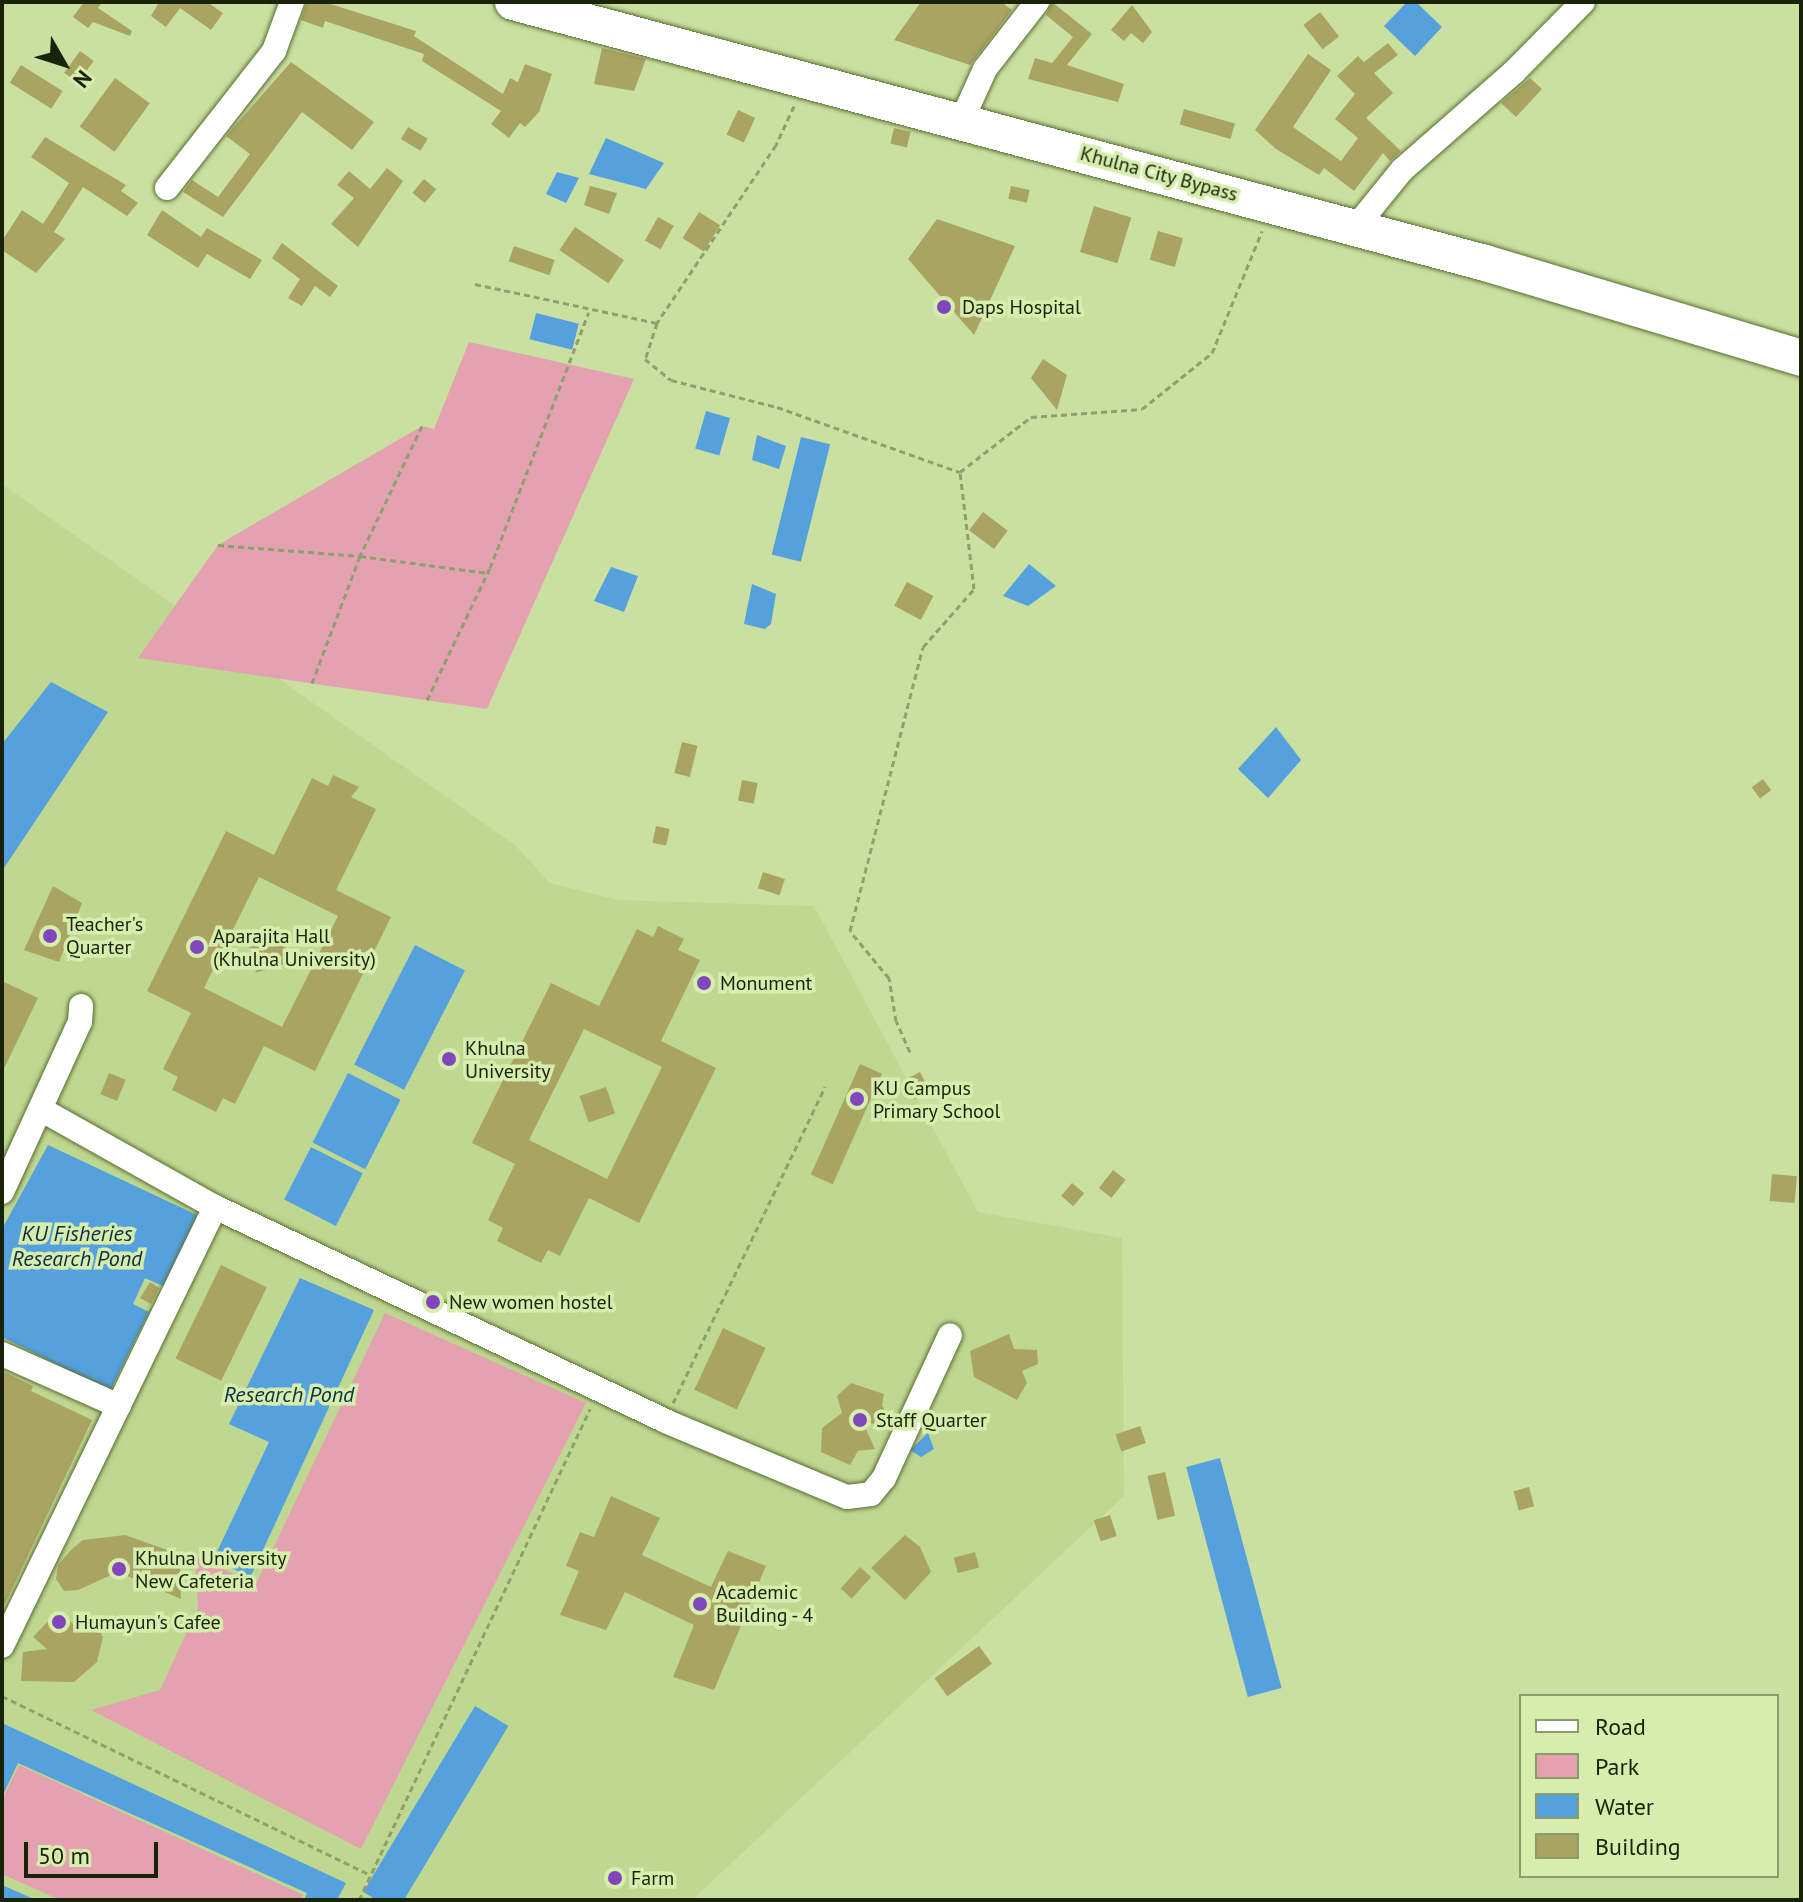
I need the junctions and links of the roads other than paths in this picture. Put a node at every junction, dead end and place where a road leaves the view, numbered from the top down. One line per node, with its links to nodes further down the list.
1 (292, 2): 6 (street)
2 (513, 2): 5 (highway, Khulna City Bypass)
3 (1037, 2): 5 (street)
4 (1583, 2): 7 (street)
5 (962, 120): 7 (highway, Khulna City Bypass)
6 (167, 188)
7 (1355, 228): 8 (highway, Khulna City Bypass)
8 (1801, 358)
9 (81, 1006): 10 (street)
10 (42, 1110): 11 (street); 12 (street)
11 (2, 1192)
12 (215, 1207): 13 (street); 15 (street)
13 (950, 1335)
14 (2, 1354): 15 (street)
15 (119, 1406): 16 (street)
16 (2, 1646)

